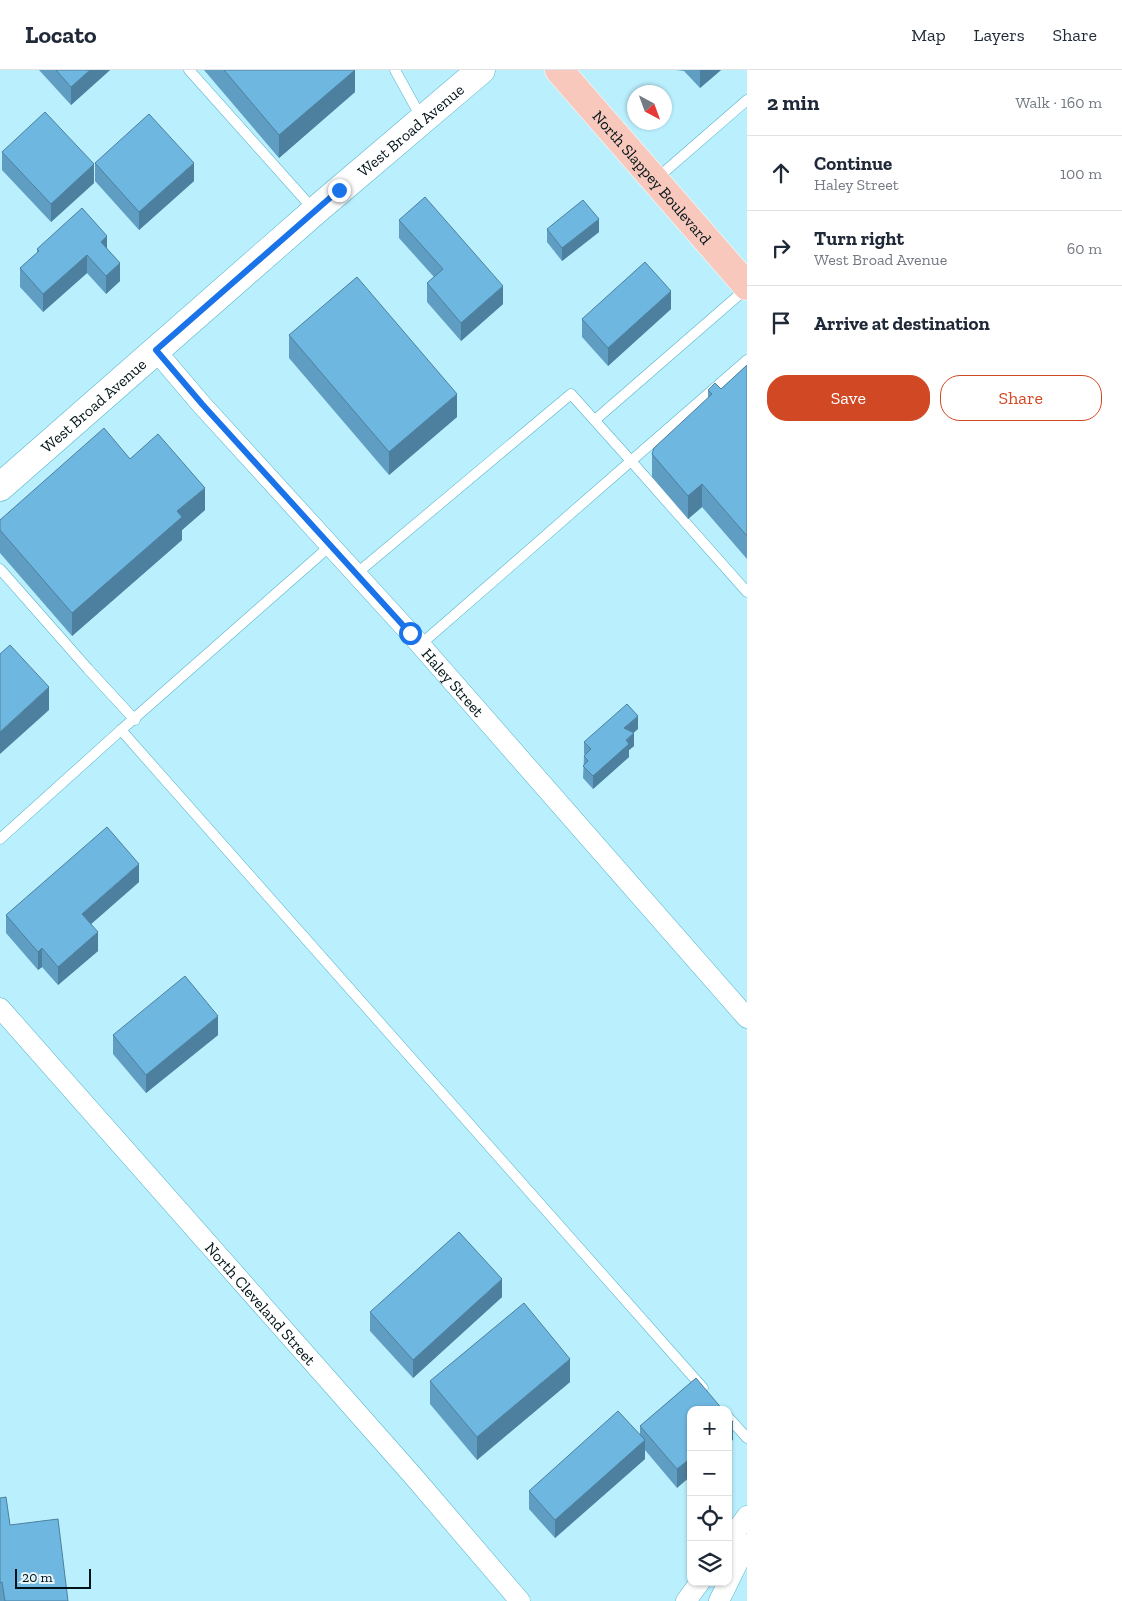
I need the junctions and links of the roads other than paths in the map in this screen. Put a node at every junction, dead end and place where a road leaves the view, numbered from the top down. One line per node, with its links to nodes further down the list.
1 (188, 70): 8 (lane)
2 (395, 70): 6 (lane)
3 (481, 70): 6 (main road, West Broad Avenue)
4 (559, 70): 7 (main road, North Slappey Boulevard)
5 (747, 100): 7 (lane)
6 (422, 120): 8 (main road, West Broad Avenue)
7 (655, 180): 9 (main road, North Slappey Boulevard)
8 (315, 211): 10 (main road, West Broad Avenue)
9 (747, 287): 12 (lane)
10 (156, 350): 14 (main road, West Broad Avenue); 15 (street, Haley Street)
11 (747, 360): 13 (lane)
12 (595, 420): 13 (lane); 17 (lane)
13 (631, 461): 18 (lane); 19 (lane)
14 (0, 487)
15 (330, 546): 17 (street, Haley Street); 20 (lane)
16 (0, 569): 20 (lane)
17 (356, 574): 19 (street, Haley Street)
18 (747, 592)
19 (420, 644): 24 (street, Haley Street)
20 (135, 720): 21 (lane)
21 (121, 730): 22 (lane); 25 (lane)
22 (0, 840)
23 (0, 1008): 32 (street, North Cleveland Street)
24 (747, 1018)
25 (709, 1395)
26 (732, 1421): 27 (lane)
27 (747, 1438)
28 (747, 1516): 29 (street)
29 (729, 1541)
30 (747, 1544): 34 (street)
31 (697, 1586): 33 (street)
32 (520, 1601)
33 (686, 1601)
34 (719, 1601)

